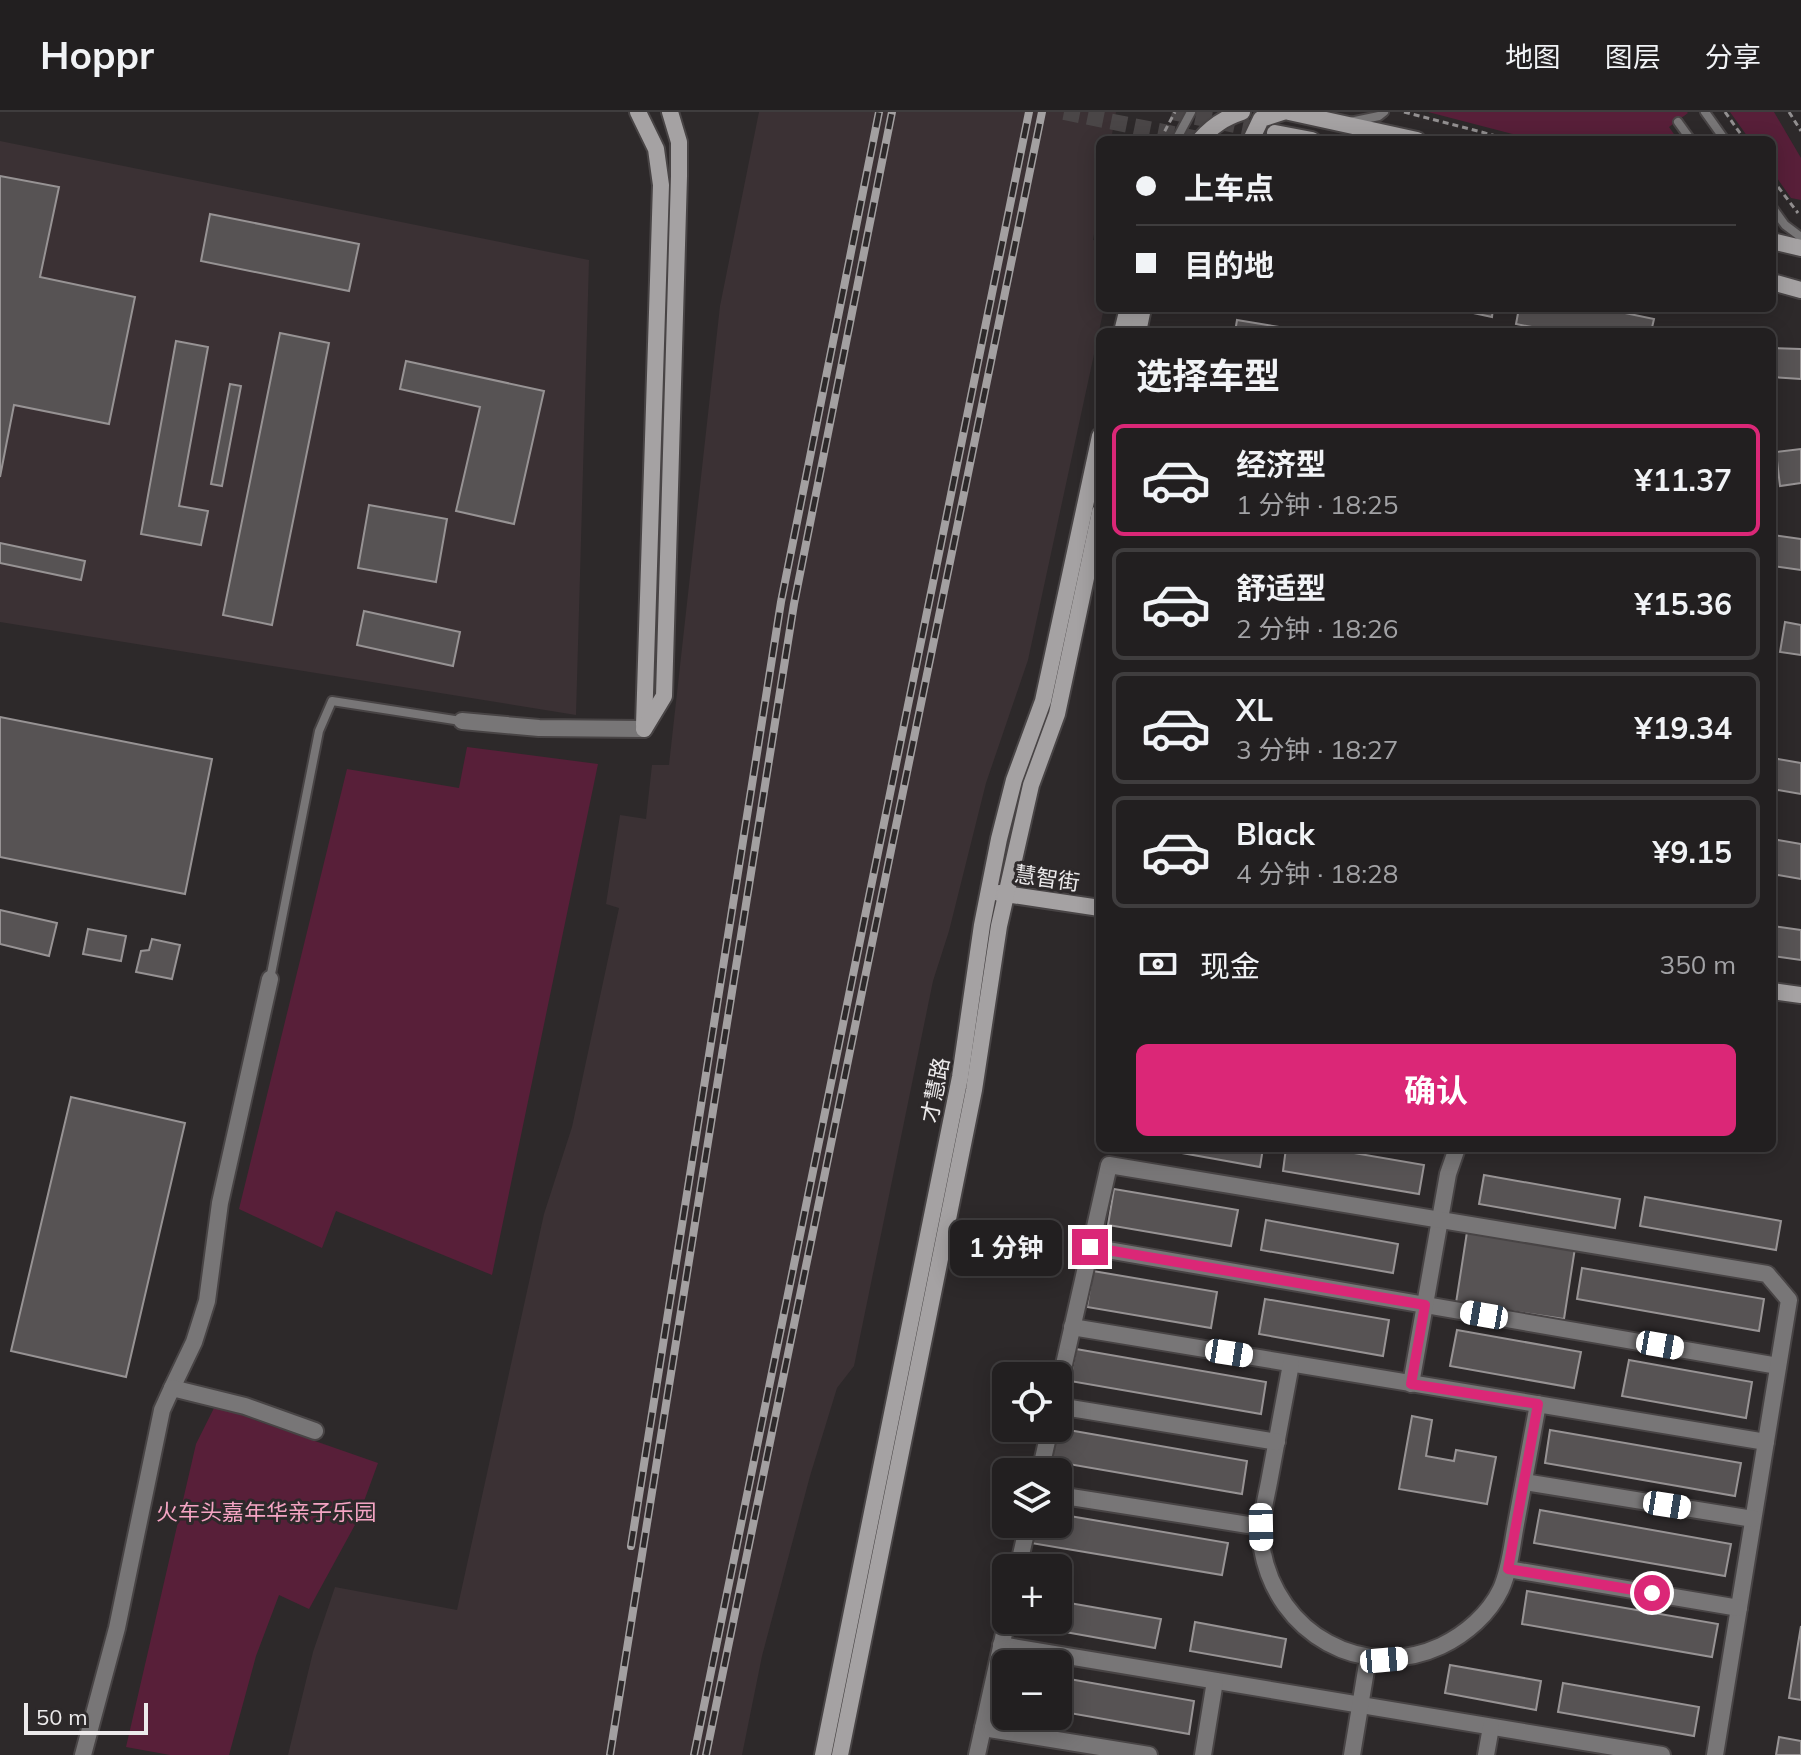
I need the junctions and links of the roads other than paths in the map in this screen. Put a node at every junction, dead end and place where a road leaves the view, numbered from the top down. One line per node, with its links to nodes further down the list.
1 (638, 112): 30 (street)
2 (670, 112): 20 (street)
3 (679, 112): 20 (lane)
4 (1191, 112): 14 (lane)
5 (1220, 112): 13 (lane)
6 (1242, 112): 13 (street)
7 (1286, 112): 10 (street); 15 (street)
8 (1384, 112): 10 (lane)
9 (1705, 112): 19 (lane)
10 (1346, 122): 17 (street)
11 (1678, 122): 18 (lane)
12 (1275, 133): 16 (street)
13 (1204, 134)
14 (1178, 136)
15 (1253, 136)
16 (1291, 136)
17 (1401, 136)
18 (1688, 136)
19 (1722, 136)
20 (679, 142): 30 (street)
21 (1776, 213): 22 (lane)
22 (1801, 237)
23 (1776, 242): 24 (street)
24 (1801, 248)
25 (1776, 283): 26 (street)
26 (1801, 290)
27 (1096, 455): 31 (street, 才慧路)
28 (1096, 531): 32 (street, 才慧路)
29 (462, 721): 30 (street); 35 (lane)
30 (644, 729)
31 (990, 886): 32 (street, 慧智街); 69 (street, 才慧路)
32 (1008, 889): 33 (street, 慧智街); 34 (street, 慧智街); 70 (street, 才慧路)
33 (1096, 896)
34 (1096, 907)
35 (270, 979): 49 (street)
36 (1776, 992): 37 (street)
37 (1801, 995)
38 (1776, 1003): 39 (street)
39 (1801, 1006)
40 (1456, 1152): 41 (street)
41 (1440, 1220): 42 (street); 43 (street); 47 (street)
42 (1090, 1247): 43 (street); 44 (street)
43 (1425, 1305): 47 (street); 48 (street)
44 (1072, 1327): 45 (street); 46 (street)
45 (1064, 1362)
46 (1291, 1364): 48 (street); 53 (street)
47 (1778, 1366): 54 (street)
48 (1411, 1384): 50 (street)
49 (172, 1388): 52 (street); 68 (street)
50 (1538, 1404): 54 (street); 55 (street)
51 (1072, 1408): 53 (street)
52 (315, 1431)
53 (1277, 1442): 58 (street)
54 (1766, 1442): 57 (street)
55 (1524, 1482): 57 (street); 59 (street)
56 (1072, 1497): 58 (street)
57 (1753, 1519): 60 (street)
58 (1261, 1527): 63 (street)
59 (1508, 1569): 60 (street); 63 (street)
60 (1739, 1608): 77 (street)
61 (1004, 1634): 62 (street)
62 (1001, 1645): 64 (street); 67 (street)
63 (1368, 1658): 65 (street)
64 (1215, 1681): 65 (street); 73 (street)
65 (1360, 1705): 66 (street); 74 (street)
66 (1491, 1727): 75 (street); 76 (street)
67 (983, 1728): 71 (street); 72 (street)
68 (83, 1755)
69 (823, 1755)
70 (840, 1755)
71 (977, 1755)
72 (1149, 1755)
73 (1203, 1755)
74 (1352, 1755)
75 (1486, 1755)
76 (1662, 1755)
77 (1715, 1755)

